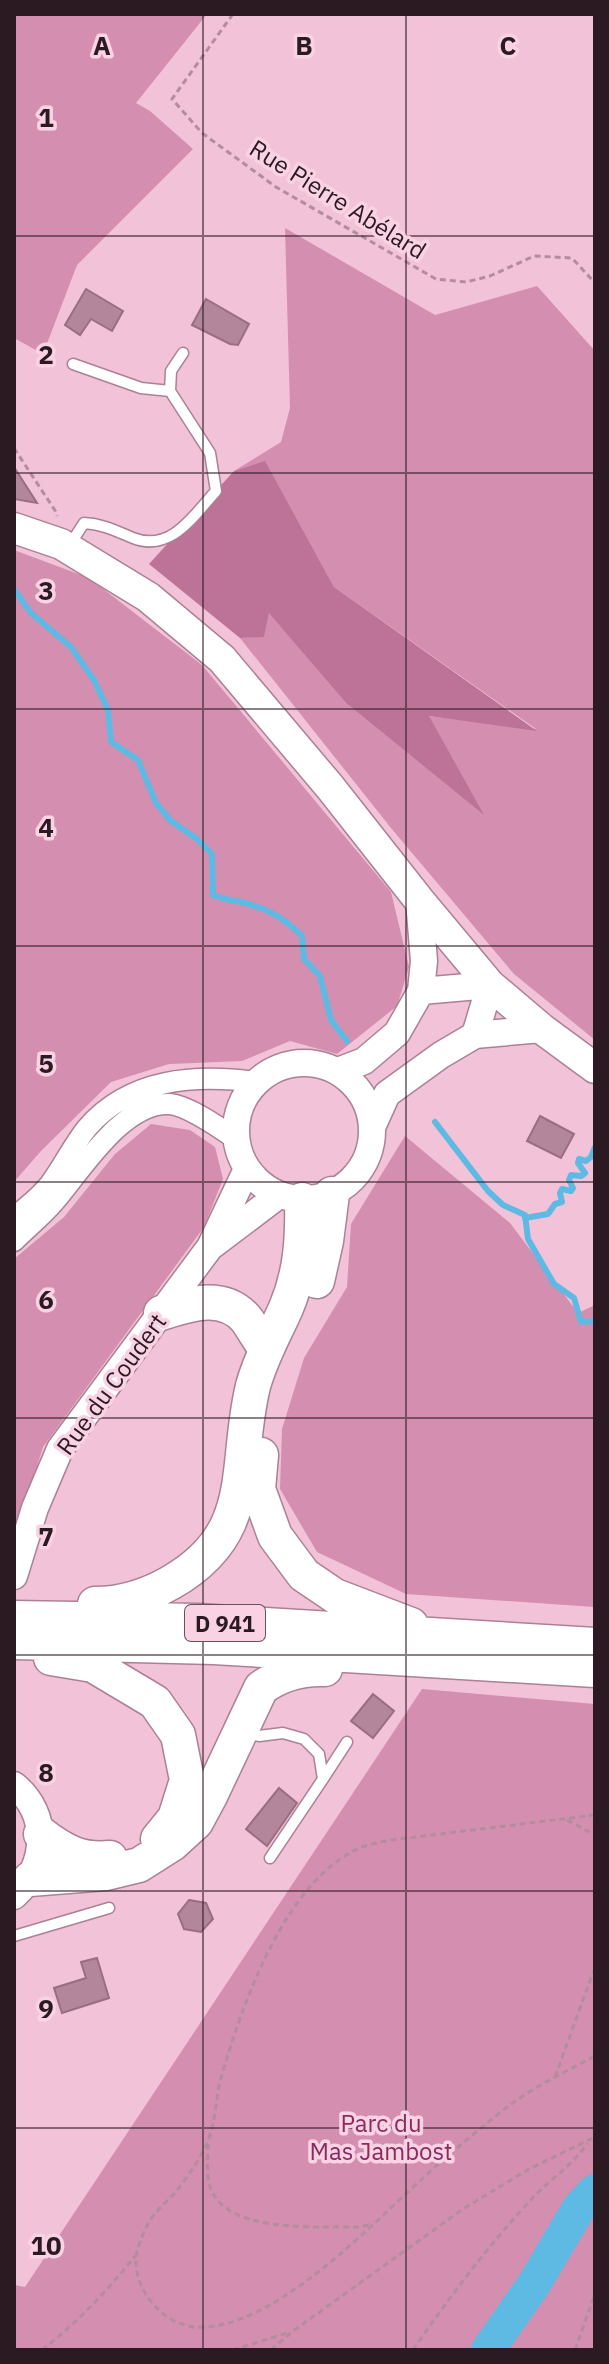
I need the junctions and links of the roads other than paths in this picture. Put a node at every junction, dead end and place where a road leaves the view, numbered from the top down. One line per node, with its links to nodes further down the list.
1 (183, 353): 3 (lane)
2 (73, 364): 3 (lane)
3 (170, 391): 5 (lane)
4 (14, 528): 5 (main road)
5 (64, 546): 6 (main road)
6 (419, 900): 7 (main road); 8 (street)
7 (490, 985): 8 (street); 9 (main road); 10 (street)
8 (421, 991): 12 (street)
9 (542, 1029): 10 (street); 11 (main road)
10 (475, 1035): 14 (street)
11 (595, 1068)
12 (338, 1071): 13 (street); 14 (street)
13 (256, 1082): 15 (street); 18 (street)
14 (373, 1125): 17 (street)
15 (236, 1139): 16 (street); 19 (street)
16 (247, 1169): 17 (street); 20 (street, Rue du Coudert)
17 (304, 1197): 20 (street, Rue du Coudert); 22 (highway); 28 (highway)
18 (14, 1218)
19 (14, 1241)
20 (210, 1247): 21 (street, Rue du Coudert)
21 (161, 1313): 22 (highway); 23 (street, Rue du Coudert)
22 (265, 1348): 24 (highway)
23 (14, 1576)
24 (14, 1603)
25 (14, 1618): 28 (highway, D 941)
26 (14, 1643): 28 (highway, D 941); 34 (highway)
27 (595, 1645): 28 (highway, D 941)
28 (442, 1649): 29 (highway, D 941); 30 (highway)
29 (595, 1670)
30 (241, 1732): 32 (lane); 36 (highway)
31 (347, 1742): 32 (lane)
32 (323, 1779): 35 (lane)
33 (14, 1785): 34 (street)
34 (41, 1834): 36 (street)
35 (270, 1858)
36 (22, 1887)
37 (109, 1908): 38 (lane)
38 (14, 1936)

